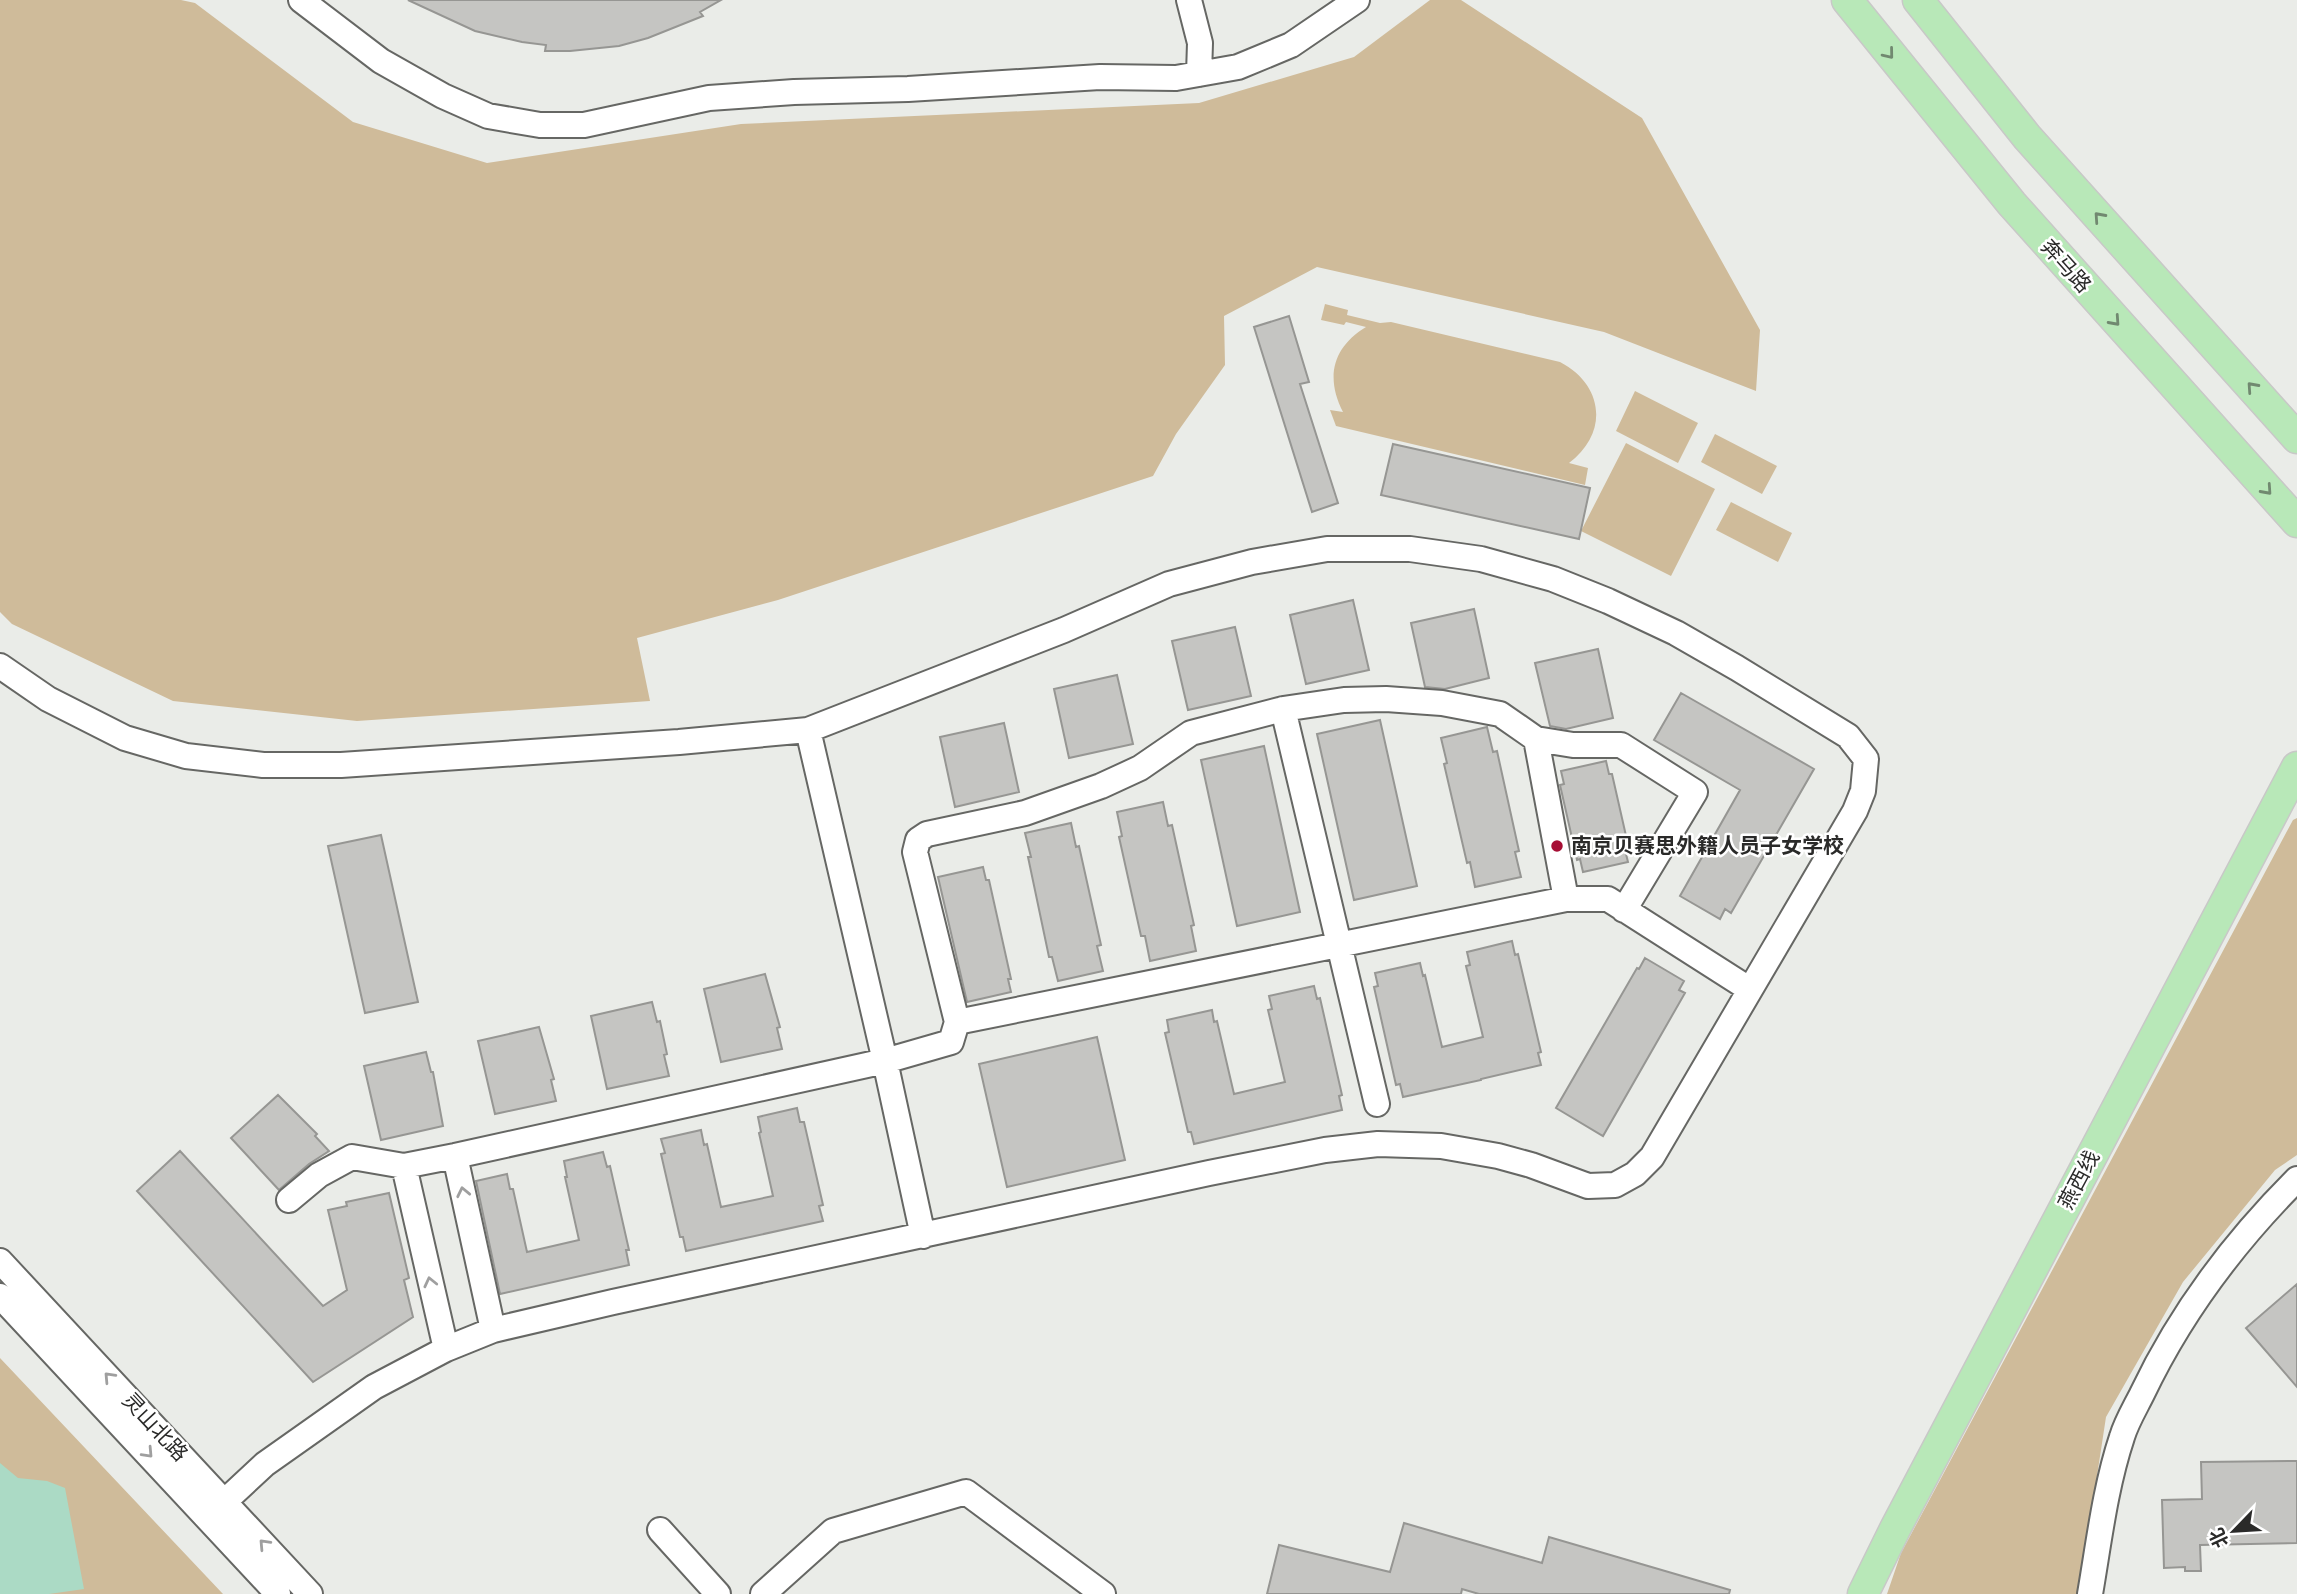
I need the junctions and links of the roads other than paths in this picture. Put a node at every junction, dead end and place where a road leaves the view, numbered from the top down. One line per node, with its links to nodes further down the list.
1 (301, 0): 6 (street)
2 (1189, 0): 6 (street)
3 (1357, 0): 6 (street)
4 (1847, 0): 8 (main road, 奔马路, one-way to 8)
5 (1918, 0): 7 (main road, one-way to 5)
6 (1199, 74)
7 (2297, 438)
8 (2297, 522)
9 (0, 666): 11 (street)
10 (1283, 709): 12 (street); 16 (street); 18 (street)
11 (808, 730): 17 (street); 19 (street)
12 (1536, 739): 14 (street); 15 (street)
13 (2297, 767): 37 (main road, 燕西线)
14 (1566, 899): 15 (street); 16 (street)
15 (1624, 910): 17 (street)
16 (1339, 944): 18 (street); 20 (street)
17 (1749, 989): 25 (street)
18 (957, 1023): 19 (street)
19 (885, 1061): 21 (street); 25 (street)
20 (1377, 1104)
21 (455, 1156): 22 (street); 28 (street, one-way to 21)
22 (404, 1166): 24 (street); 29 (street, one-way to 22)
23 (2297, 1179): 38 (street)
24 (289, 1200)
25 (923, 1236): 28 (street)
26 (0, 1261): 30 (street, 灵山北路, one-way to 26)
27 (0, 1296): 30 (street, 灵山北路, one-way to 30)
28 (493, 1331): 29 (street)
29 (446, 1349): 30 (street)
30 (216, 1509): 32 (street, 灵山北路); 33 (street, 灵山北路, one-way to 30)
31 (660, 1530): 34 (street)
32 (278, 1594)
33 (310, 1594)
34 (718, 1594)
35 (763, 1594): 36 (street)
36 (1103, 1594)
37 (1864, 1594)
38 (2090, 1594)

